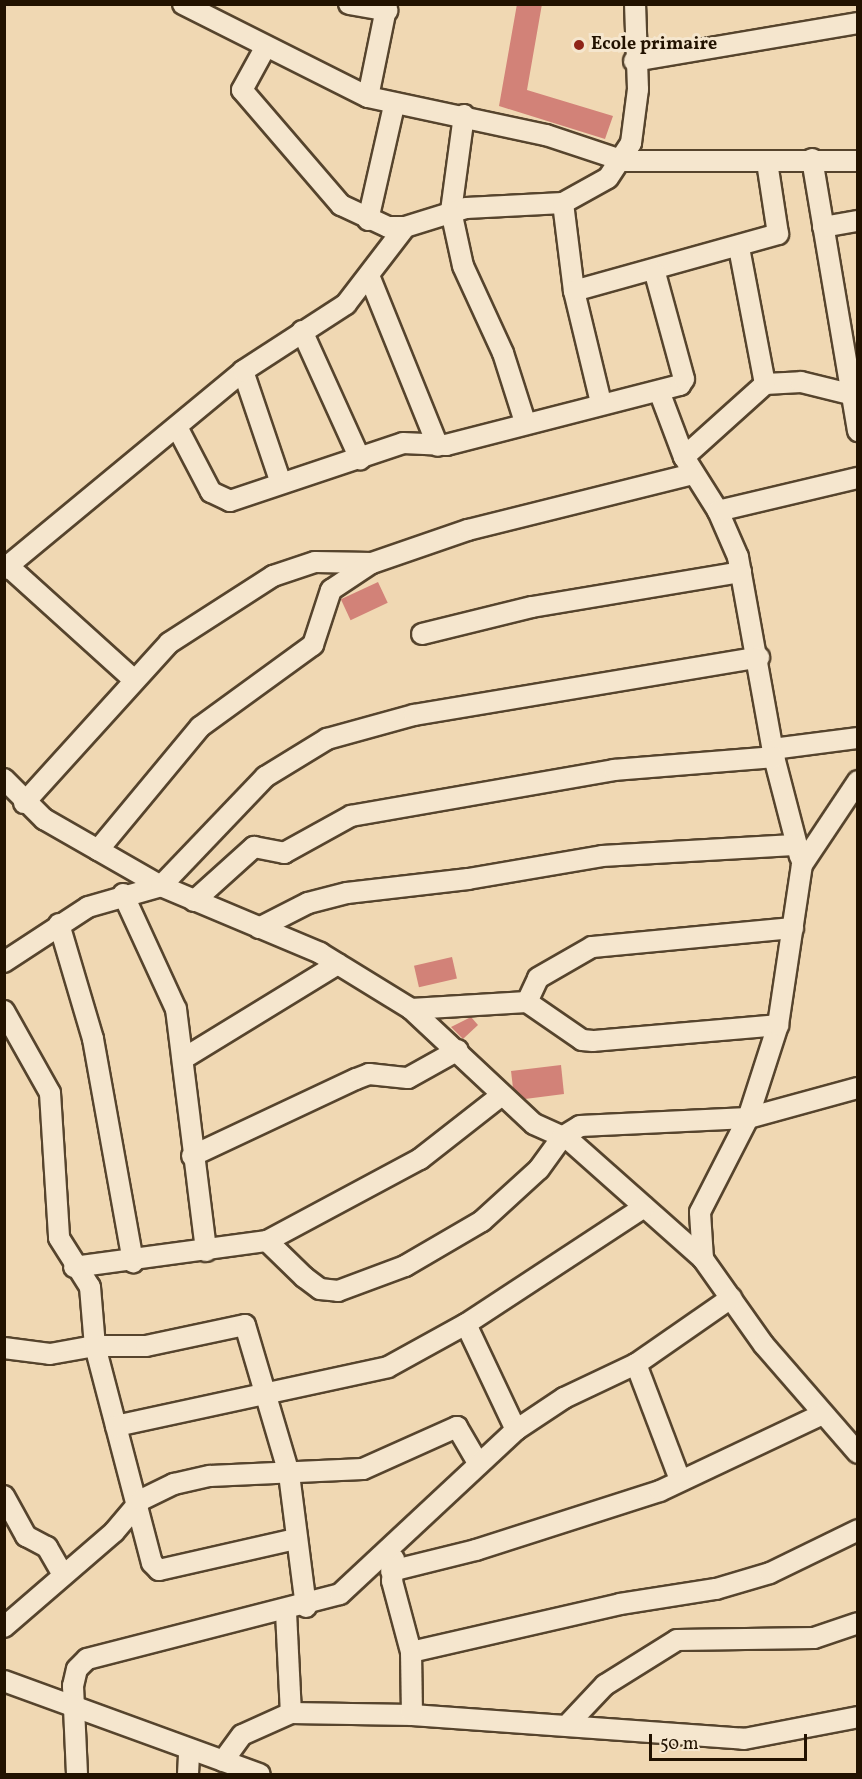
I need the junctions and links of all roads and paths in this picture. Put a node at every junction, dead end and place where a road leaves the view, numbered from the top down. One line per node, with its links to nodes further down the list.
1 (183, 4): 5 (street)
2 (349, 4): 4 (street)
3 (635, 4): 8 (street)
4 (387, 8): 9 (street)
5 (210, 13): 7 (street)
6 (858, 22): 8 (street)
7 (265, 48): 9 (street); 18 (street)
8 (634, 61): 14 (street)
9 (368, 97): 10 (street)
10 (394, 106): 11 (street); 18 (street)
11 (464, 115): 14 (street); 17 (street)
12 (812, 159): 13 (street); 15 (street); 21 (street)
13 (858, 160)
14 (624, 161): 15 (street); 16 (street)
15 (767, 162): 22 (street)
16 (563, 203): 17 (street); 25 (street)
17 (451, 212): 20 (street); 32 (street)
18 (368, 220): 20 (street)
19 (858, 221): 21 (street)
20 (405, 227): 24 (street)
21 (823, 227): 30 (street)
22 (739, 248): 23 (street); 28 (street)
23 (654, 273): 25 (street); 29 (street)
24 (370, 278): 26 (street); 35 (street)
25 (574, 291): 31 (street)
26 (302, 331): 27 (street); 36 (street)
27 (243, 371): 33 (street); 39 (street)
28 (765, 384): 30 (street); 37 (street)
29 (658, 391): 31 (street); 37 (street)
30 (854, 397): 34 (street)
31 (601, 403): 32 (street)
32 (525, 422): 35 (street)
33 (178, 429): 39 (street); 42 (street)
34 (858, 431)
35 (438, 446): 36 (street)
36 (360, 459): 39 (street)
37 (688, 466): 40 (street); 41 (street)
38 (858, 478): 40 (street)
39 (281, 483)
40 (718, 511): 43 (street)
41 (372, 563): 46 (street); 53 (street)
42 (6, 568): 46 (street)
43 (741, 572): 44 (street); 45 (street)
44 (422, 634)
45 (759, 657): 48 (street); 55 (street)
46 (134, 680): 51 (street)
47 (858, 738): 48 (street)
48 (774, 753): 52 (street); 57 (street)
49 (4, 779): 51 (street)
50 (858, 781): 54 (street)
51 (24, 803): 53 (street)
52 (794, 845): 54 (street); 59 (street)
53 (98, 850): 55 (street)
54 (802, 865): 60 (street)
55 (161, 886): 56 (street); 57 (street)
56 (123, 894): 58 (street); 68 (street)
57 (194, 901): 59 (street)
58 (59, 924): 61 (street); 78 (street)
59 (259, 928): 62 (street)
60 (793, 928): 63 (street); 66 (street)
61 (5, 960)
62 (339, 964): 64 (street); 68 (street)
63 (527, 1002): 64 (street); 66 (street)
64 (411, 1009): 67 (street)
65 (4, 1011): 79 (street)
66 (778, 1025): 71 (street)
67 (458, 1050): 70 (street); 73 (street)
68 (186, 1057): 73 (street)
69 (858, 1088): 71 (street)
70 (502, 1095): 72 (street); 75 (street)
71 (748, 1118): 72 (street); 77 (street)
72 (562, 1137): 74 (street); 75 (street)
73 (192, 1156): 76 (street)
74 (644, 1207): 77 (street); 81 (street)
75 (267, 1241): 76 (street)
76 (206, 1251): 78 (street)
77 (703, 1259): 80 (street)
78 (133, 1262): 79 (street)
79 (74, 1268): 82 (street)
80 (731, 1298): 84 (street); 86 (street)
81 (466, 1324): 85 (street); 88 (street)
82 (94, 1346): 83 (street); 85 (street); 87 (street)
83 (4, 1348)
84 (636, 1364): 88 (street); 92 (street)
85 (270, 1396): 87 (street); 91 (street)
86 (823, 1414): 89 (street); 92 (street)
87 (116, 1426): 94 (street)
88 (516, 1430): 90 (street)
89 (858, 1453)
90 (478, 1463): 91 (street); 97 (street)
91 (289, 1474): 94 (street); 96 (street)
92 (680, 1480): 98 (street)
93 (4, 1496): 99 (street)
94 (135, 1508): 96 (street); 99 (street)
95 (858, 1530): 104 (street)
96 (296, 1539): 100 (street)
97 (398, 1542): 98 (street); 100 (street)
98 (392, 1571): 104 (street)
99 (63, 1575): 103 (street)
100 (306, 1607): 101 (street)
101 (286, 1612): 106 (street); 107 (street)
102 (858, 1623): 110 (street)
103 (4, 1627)
104 (411, 1652): 108 (street)
105 (4, 1681): 106 (street)
106 (72, 1704): 111 (street); 113 (street)
107 (291, 1713): 108 (street); 112 (street)
108 (412, 1715): 110 (street)
109 (858, 1717): 110 (street)
110 (570, 1722)
111 (189, 1752): 112 (street); 114 (street)
112 (223, 1761): 115 (street)
113 (77, 1774)
114 (188, 1774)
115 (260, 1774)

